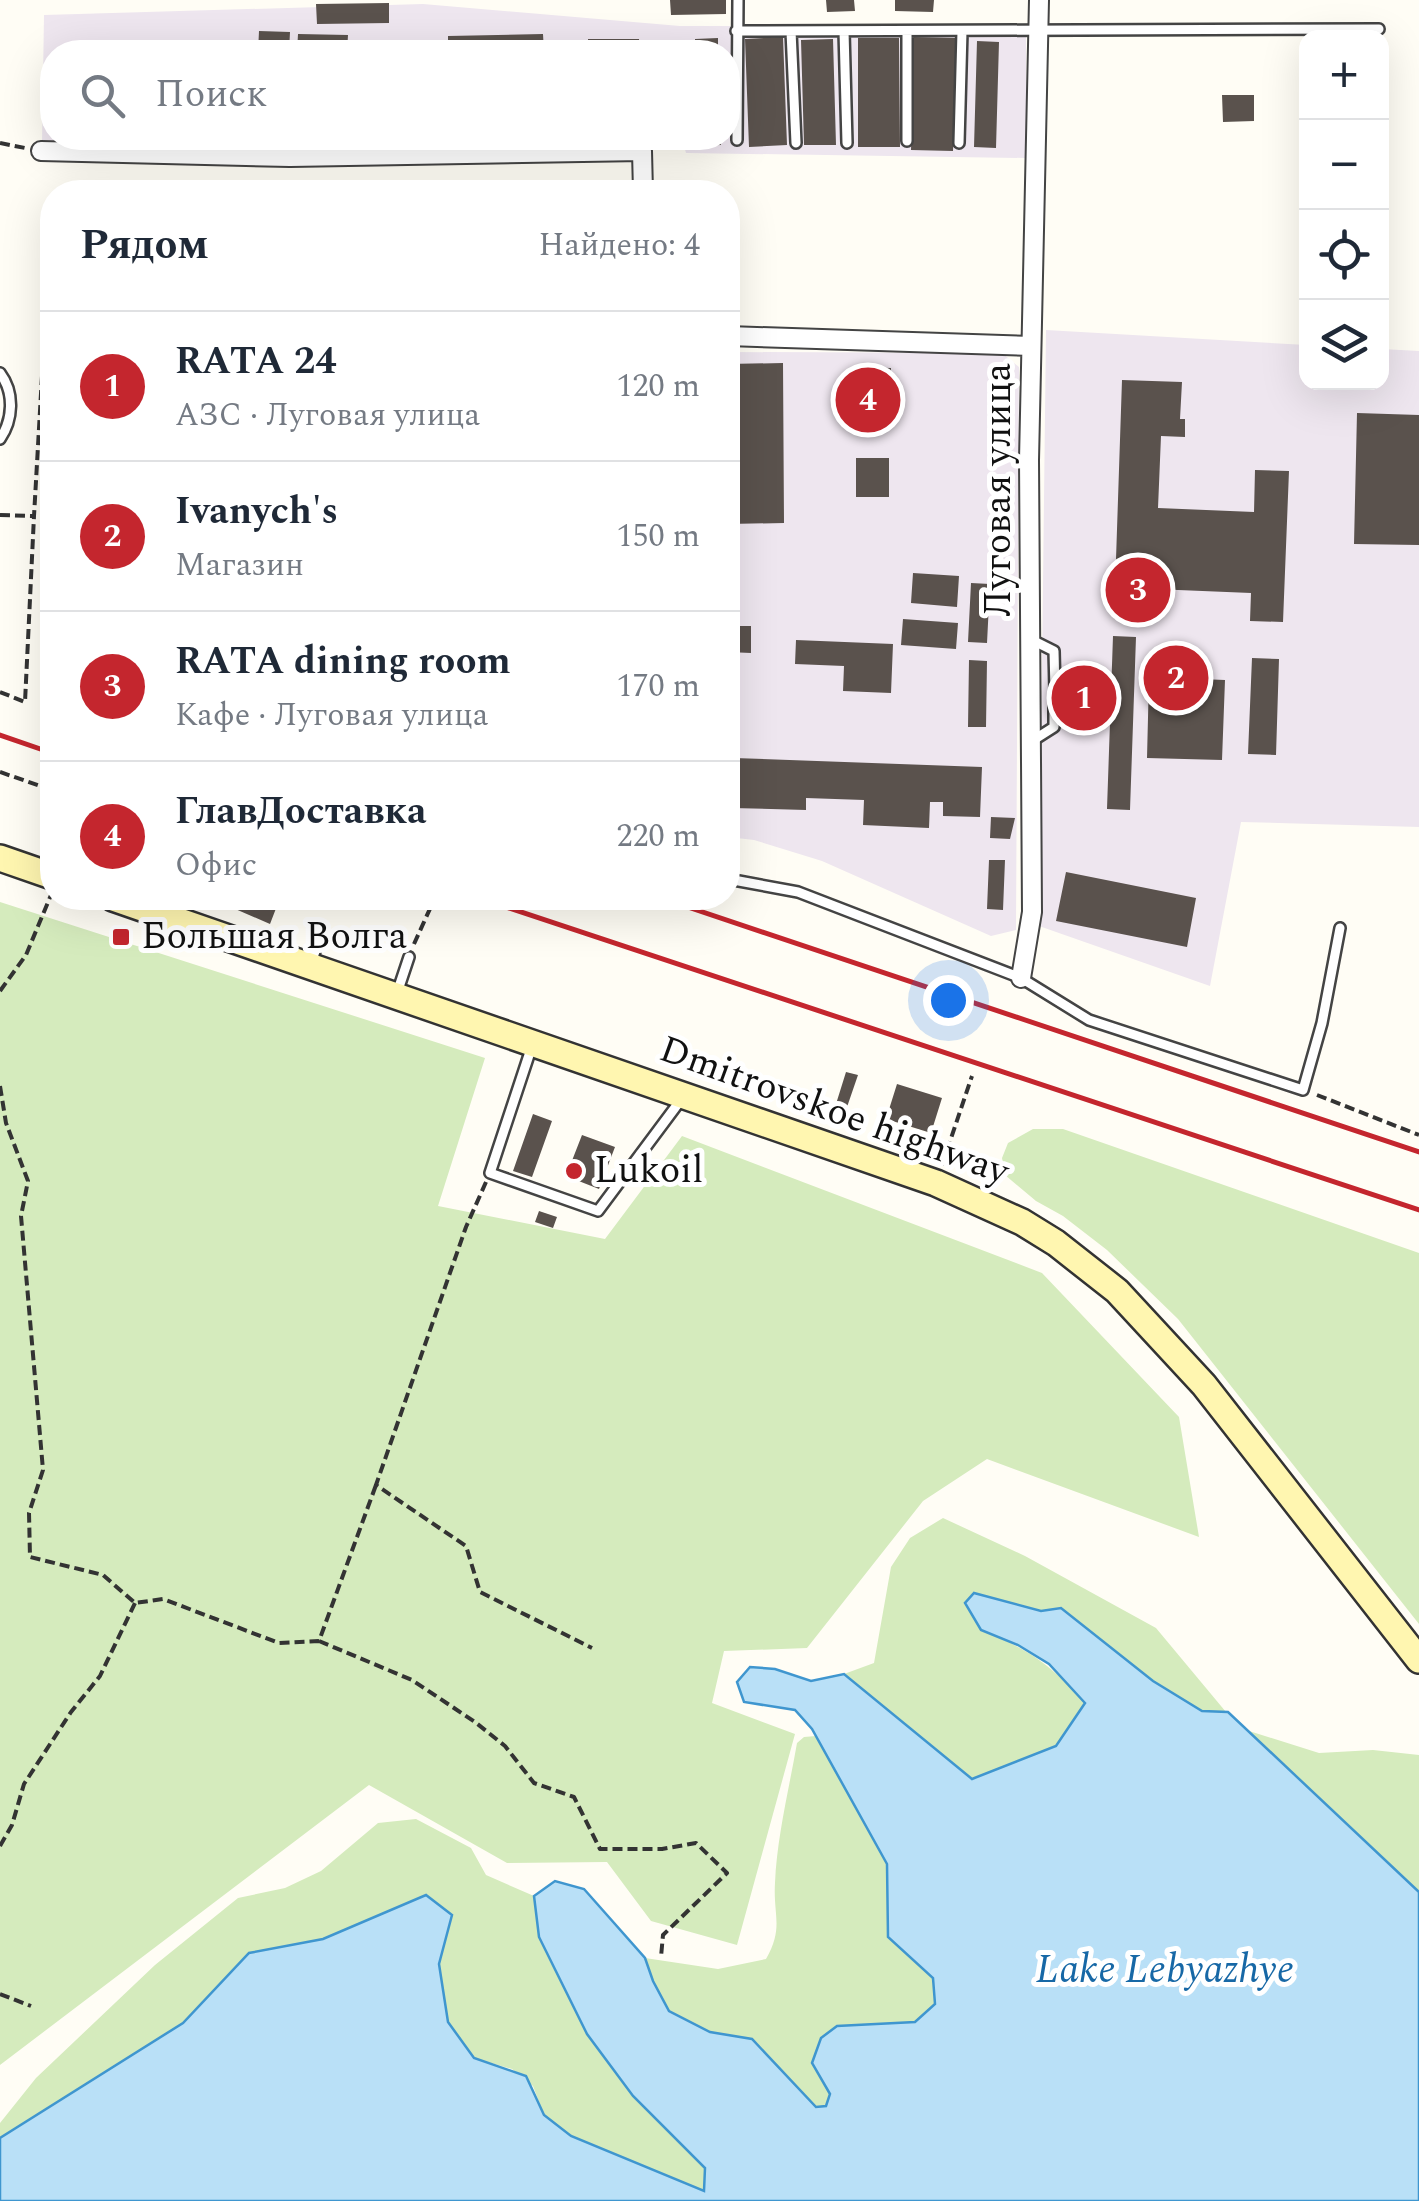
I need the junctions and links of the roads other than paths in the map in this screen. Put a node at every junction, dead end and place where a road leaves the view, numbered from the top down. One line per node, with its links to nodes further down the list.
1 (738, 0): 4 (lane)
2 (1039, 0): 9 (street, Луговая улица)
3 (1379, 29): 9 (lane)
4 (736, 31): 5 (lane); 10 (lane)
5 (790, 31): 6 (lane); 14 (lane)
6 (844, 31): 7 (lane); 12 (lane)
7 (906, 31): 8 (lane); 11 (lane)
8 (962, 31): 9 (lane); 13 (lane)
9 (1038, 32): 20 (street, Луговая улица)
10 (736, 40)
11 (906, 141)
12 (847, 142)
13 (959, 143)
14 (796, 144)
15 (642, 150): 18 (street)
16 (642, 150): 17 (street)
17 (42, 151)
18 (643, 180)
19 (740, 336): 20 (street)
20 (1031, 346): 23 (street, Луговая улица)
21 (0, 373): 22 (lane)
22 (0, 440)
23 (1032, 640): 24 (lane); 26 (street, Луговая улица)
24 (1055, 690)
25 (1054, 706): 26 (lane)
26 (1030, 742): 35 (street, Луговая улица)
27 (0, 858): 28 (main road)
28 (40, 872)
29 (740, 881): 35 (lane)
30 (148, 910): 34 (main road, Dmitrovskoe highway)
31 (323, 928): 34 (lane)
32 (1340, 928): 35 (lane)
33 (409, 957): 36 (lane)
34 (310, 966): 36 (main road, Dmitrovskoe highway)
35 (1022, 978)
36 (396, 996): 37 (main road, Dmitrovskoe highway)
37 (533, 1044): 38 (main road, Dmitrovskoe highway); 38 (lane)
38 (684, 1095): 39 (main road, Dmitrovskoe highway)
39 (1419, 1660)

